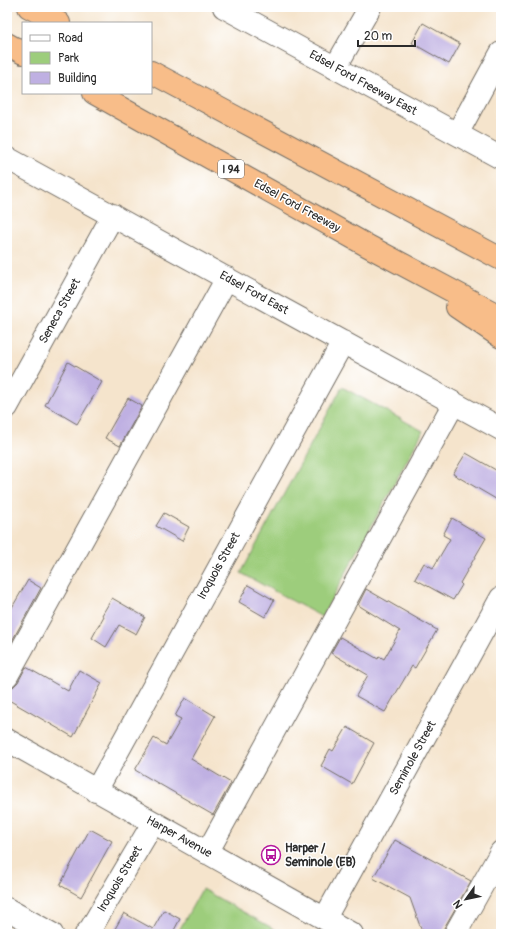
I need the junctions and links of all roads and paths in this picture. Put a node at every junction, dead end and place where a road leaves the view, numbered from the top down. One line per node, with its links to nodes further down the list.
1 (28, 7): 4 (highway)
2 (370, 7): 8 (street)
3 (227, 8): 8 (street, Edsel Ford Freeway East)
4 (56, 22)
5 (7, 44): 6 (highway)
6 (22, 52)
7 (501, 53): 11 (street)
8 (336, 68): 11 (street, Edsel Ford Freeway East)
9 (152, 73): 16 (highway)
10 (96, 94): 15 (highway, Edsel Ford Freeway / I 94)
11 (457, 134): 13 (street, Edsel Ford Freeway East)
12 (7, 158): 14 (street, Edsel Ford East)
13 (501, 158)
14 (113, 215): 17 (street, Edsel Ford East); 22 (street, Seneca Street)
15 (368, 246): 18 (highway, Edsel Ford Freeway / I 94); 19 (highway)
16 (501, 259)
17 (227, 278): 20 (street, Edsel Ford East); 25 (street)
18 (501, 317)
19 (501, 337)
20 (343, 342): 21 (street, Edsel Ford East); 27 (street, Iroquois Street)
21 (454, 403): 23 (street, Edsel Ford East); 30 (street)
22 (7, 407)
23 (501, 429)
24 (501, 598): 32 (street, Seminole Street)
25 (7, 676)
26 (7, 740): 27 (street, Harper Avenue)
27 (96, 791): 28 (street, Harper Avenue)
28 (153, 823): 30 (street, Harper Avenue); 34 (street, Iroquois Street)
29 (501, 852): 36 (street)
30 (207, 853): 32 (street, Harper Avenue)
31 (7, 909): 33 (street)
32 (325, 918): 35 (street, Harper Avenue)
33 (52, 934)
34 (86, 934)
35 (352, 934)
36 (455, 934)

